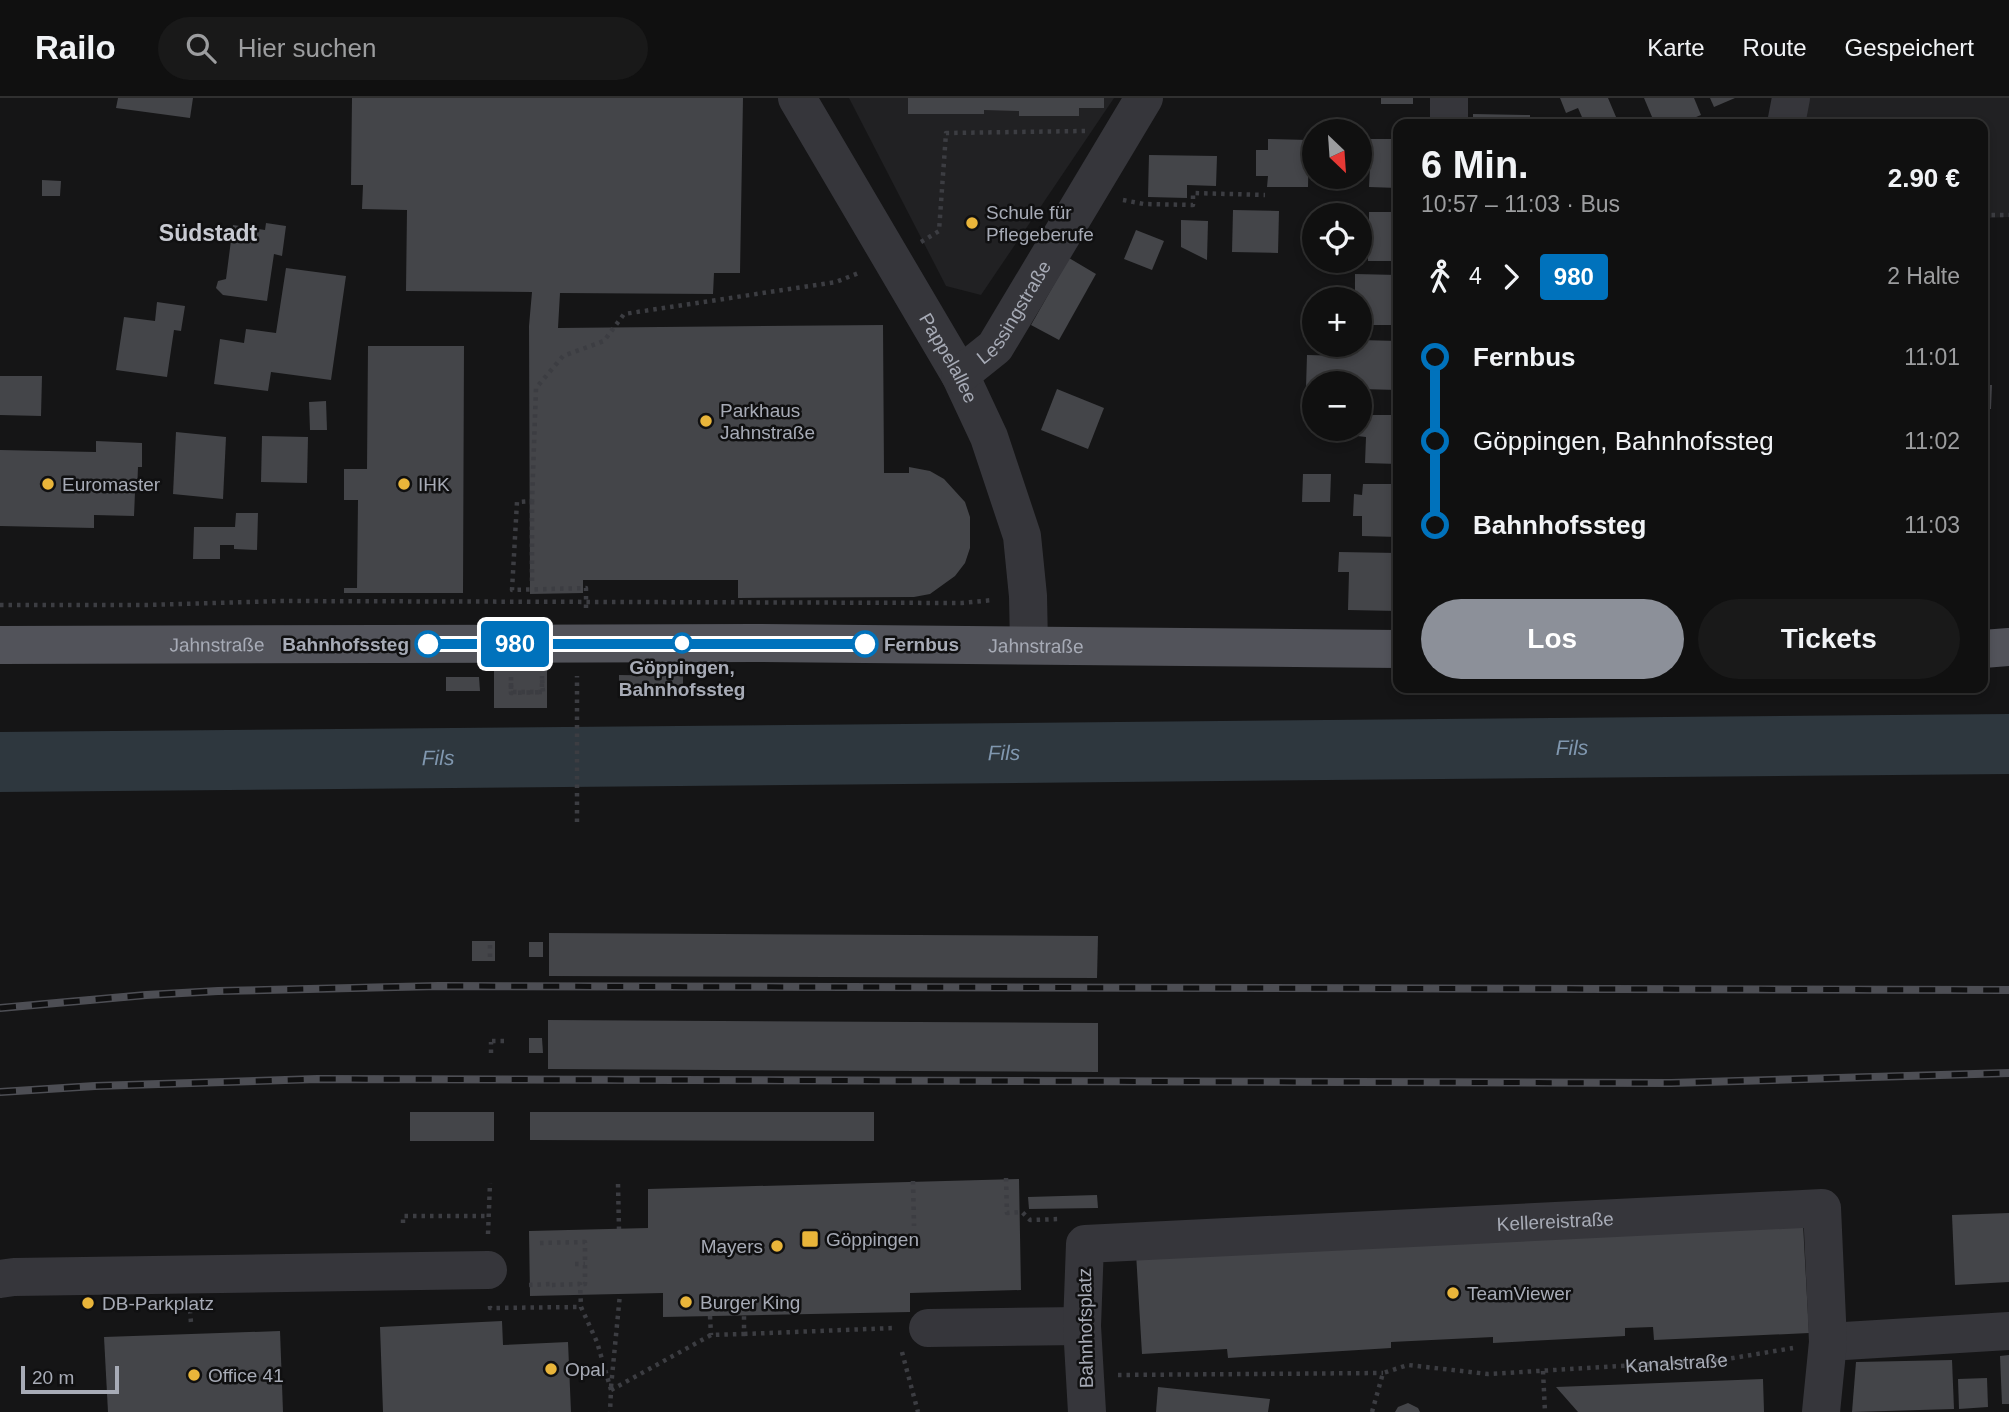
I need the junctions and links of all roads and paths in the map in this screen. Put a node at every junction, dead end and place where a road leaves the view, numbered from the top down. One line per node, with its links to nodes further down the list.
1 (797, 98): 12 (street, Pappelallee)
2 (1144, 98): 7 (street, Lessingstraße)
3 (1449, 98): 5 (street)
4 (1791, 98): 6 (street)
5 (1449, 119)
6 (1787, 119)
7 (1124, 131): 8 (street, Lessingstraße); 12 (path)
8 (1087, 193): 9 (path); 14 (street, Lessingstraße)
9 (1265, 195)
10 (1988, 215): 11 (path)
11 (2009, 215)
12 (892, 261): 14 (street, Pappelallee)
13 (836, 282): 15 (path)
14 (960, 375): 17 (street, Pappelallee)
15 (532, 501): 16 (path); 18 (path)
16 (532, 584)
17 (1028, 596): 18 (path); 21 (street, Pappelallee)
18 (586, 602): 19 (path)
19 (0, 605)
20 (0, 645): 21 (main road, Jahnstraße)
21 (1029, 645): 23 (main road, Jahnstraße)
22 (2009, 647): 24 (main road)
23 (1393, 649)
24 (1988, 649)
25 (577, 676): 28 (path)
26 (510, 683): 27 (path)
27 (523, 692)
28 (577, 822)
29 (490, 944): 30 (path)
30 (490, 957)
31 (505, 1041): 32 (path)
32 (491, 1053)
33 (1006, 1178): 40 (path)
34 (913, 1181): 38 (path)
35 (490, 1183): 37 (path)
36 (618, 1184): 39 (path)
37 (403, 1223)
38 (914, 1226)
39 (619, 1229)
40 (1075, 1232): 52 (street, Bahnhofsplatz); 57 (street, Kellereistraße)
41 (540, 1243): 42 (path)
42 (585, 1264): 43 (path); 46 (path)
43 (575, 1265)
44 (488, 1270): 45 (street)
45 (0, 1279)
46 (528, 1285)
47 (552, 1285): 61 (path)
48 (620, 1294): 61 (path)
49 (961, 1308): 52 (street)
50 (744, 1315): 55 (path)
51 (710, 1316): 56 (path)
52 (1082, 1316): 53 (street); 60 (street, Bahnhofsplatz)
53 (928, 1328)
54 (2009, 1331): 57 (street)
55 (744, 1334): 56 (path); 63 (path)
56 (711, 1335): 61 (path)
57 (1828, 1342): 58 (path, Kanalstraße); 67 (street, Kellereistraße)
58 (1543, 1371): 59 (path, Kanalstraße); 66 (path)
59 (1384, 1373): 60 (path, Kanalstraße); 65 (path)
60 (1085, 1375): 64 (street, Bahnhofsplatz)
61 (611, 1390): 62 (path)
62 (610, 1412)
63 (918, 1412)
64 (1087, 1412)
65 (1372, 1412)
66 (1545, 1412)
67 (1821, 1412)

